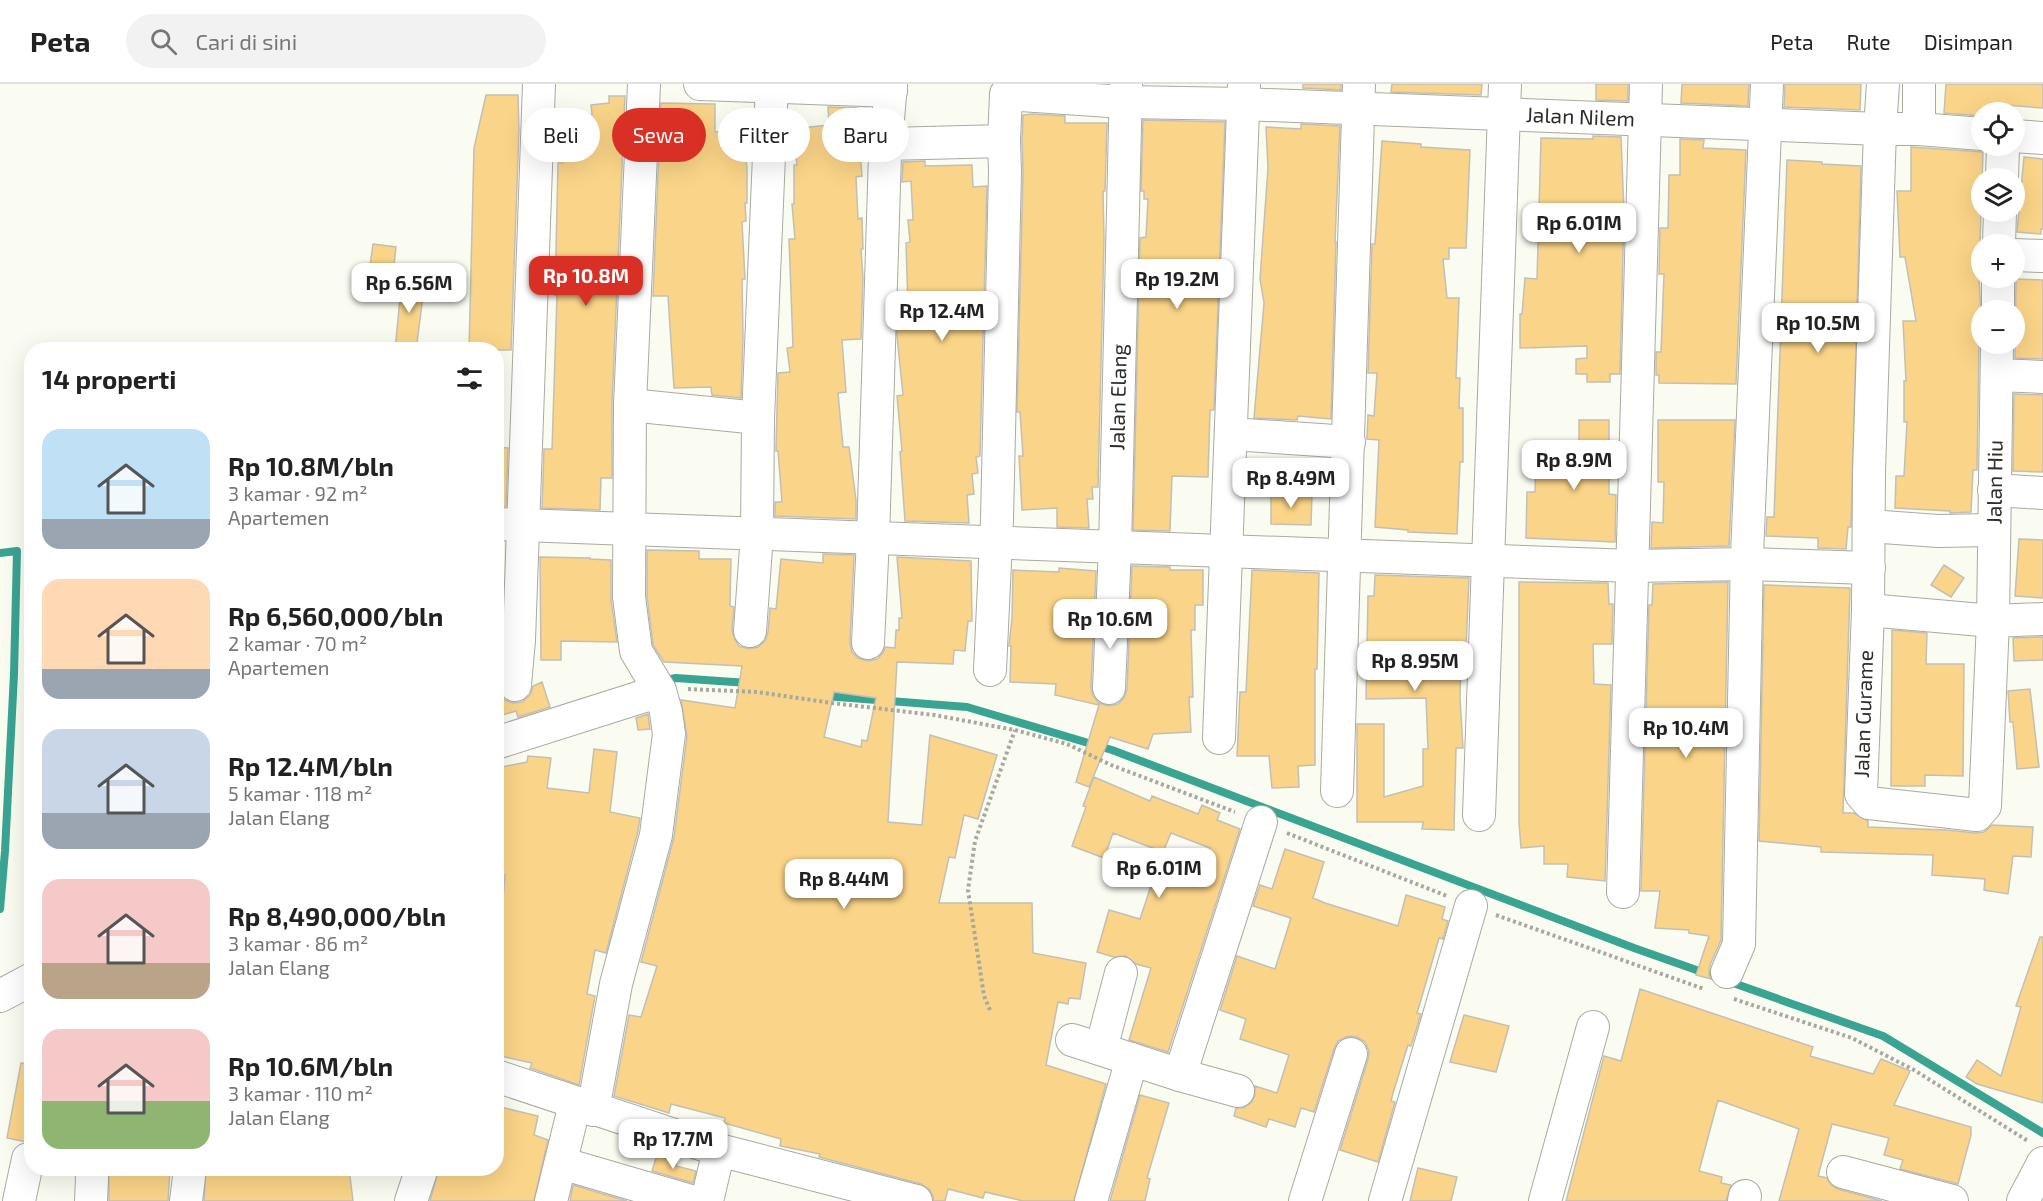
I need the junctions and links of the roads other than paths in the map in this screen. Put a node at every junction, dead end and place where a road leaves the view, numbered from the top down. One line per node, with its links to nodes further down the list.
1 (539, 84): 37 (street)
2 (644, 84): 31 (street)
3 (700, 84): 8 (street)
4 (1646, 84): 16 (street)
5 (1767, 84): 17 (street)
6 (1883, 84): 18 (street)
7 (1920, 84): 19 (street)
8 (772, 85): 9 (street); 32 (street)
9 (891, 87): 15 (street)
10 (1006, 89): 11 (street, Jalan Nilem); 23 (street, Jalan Nilem)
11 (1125, 93): 12 (street, Jalan Nilem); 44 (street, Jalan Elang)
12 (1244, 94): 13 (street, Jalan Nilem); 33 (street)
13 (1358, 96): 14 (street, Jalan Nilem); 34 (street)
14 (1505, 99): 16 (street, Jalan Nilem); 47 (street)
15 (889, 108)
16 (1644, 120): 17 (street, Jalan Nilem); 49 (street)
17 (1765, 124): 18 (street, Jalan Nilem); 48 (street)
18 (1881, 129): 19 (street, Jalan Nilem); 38 (street)
19 (1919, 129): 20 (street, Jalan Nilem)
20 (1971, 133)
21 (2025, 137): 22 (street)
22 (2043, 138)
23 (1004, 141): 24 (street); 43 (street, Jalan Nilem)
24 (909, 143)
25 (885, 162): 42 (street)
26 (2025, 255): 27 (street)
27 (2043, 256)
28 (1997, 354): 29 (street, Jalan Hiu)
29 (1997, 375): 30 (street); 35 (street, Jalan Hiu)
30 (2043, 376)
31 (630, 405): 32 (street); 39 (street)
32 (758, 418): 41 (street)
33 (1231, 434): 34 (street); 45 (street)
34 (1349, 442): 46 (street)
35 (1994, 490): 36 (street); 40 (street, Jalan Hiu)
36 (2043, 493)
37 (510, 525): 39 (street); 55 (street)
38 (1869, 526): 40 (street); 50 (street)
39 (629, 528): 41 (street); 58 (street)
40 (1993, 530): 53 (street, Jalan Hiu)
41 (757, 534): 42 (street); 54 (street)
42 (873, 537): 43 (street); 56 (street)
43 (996, 543): 44 (street); 57 (street, Jalan Nilem)
44 (1115, 547): 45 (street); 60 (street, Jalan Elang)
45 (1226, 551): 46 (street); 61 (street)
46 (1345, 555): 47 (street); 63 (street)
47 (1488, 560): 49 (street); 64 (street)
48 (1747, 564): 49 (street); 50 (street); 70 (street)
49 (1632, 566): 66 (street)
50 (1869, 568): 51 (street, Jalan Gurame)
51 (1868, 610): 53 (street); 53 (street, Jalan Gurame)
52 (2043, 619): 53 (street)
53 (1993, 621)
54 (750, 631)
55 (508, 640): 59 (street)
56 (868, 643)
57 (990, 670)
58 (654, 682): 62 (street); 80 (street)
59 (515, 685)
60 (1109, 688)
61 (1219, 738)
62 (504, 740)
63 (1337, 791)
64 (1479, 815)
65 (1261, 822): 77 (street)
66 (1623, 892)
67 (1471, 906): 99 (street)
68 (1120, 973): 74 (street)
69 (24, 983): 71 (street)
70 (1720, 986)
71 (0, 996)
72 (1593, 1027): 100 (street)
73 (1072, 1040): 74 (street)
74 (1101, 1049): 76 (street)
75 (1351, 1054): 98 (street)
76 (1132, 1059): 77 (street); 97 (street)
77 (1180, 1075): 79 (street)
78 (504, 1079): 80 (street)
79 (1239, 1091)
80 (584, 1107): 81 (street); 84 (street)
81 (719, 1150): 95 (street); 96 (street)
82 (2037, 1153): 102 (street)
83 (20, 1159): 89 (street)
84 (561, 1163): 93 (street); 94 (street)
85 (1843, 1172): 101 (street)
86 (92, 1176): 90 (street)
87 (189, 1176): 91 (street)
88 (419, 1176): 92 (street)
89 (19, 1201)
90 (91, 1201)
91 (186, 1201)
92 (411, 1201)
93 (551, 1201)
94 (691, 1201)
95 (707, 1201)
96 (916, 1201)
97 (1091, 1201)
98 (1305, 1201)
99 (1386, 1201)
100 (1545, 1201)
101 (1952, 1201)
102 (2023, 1201)

